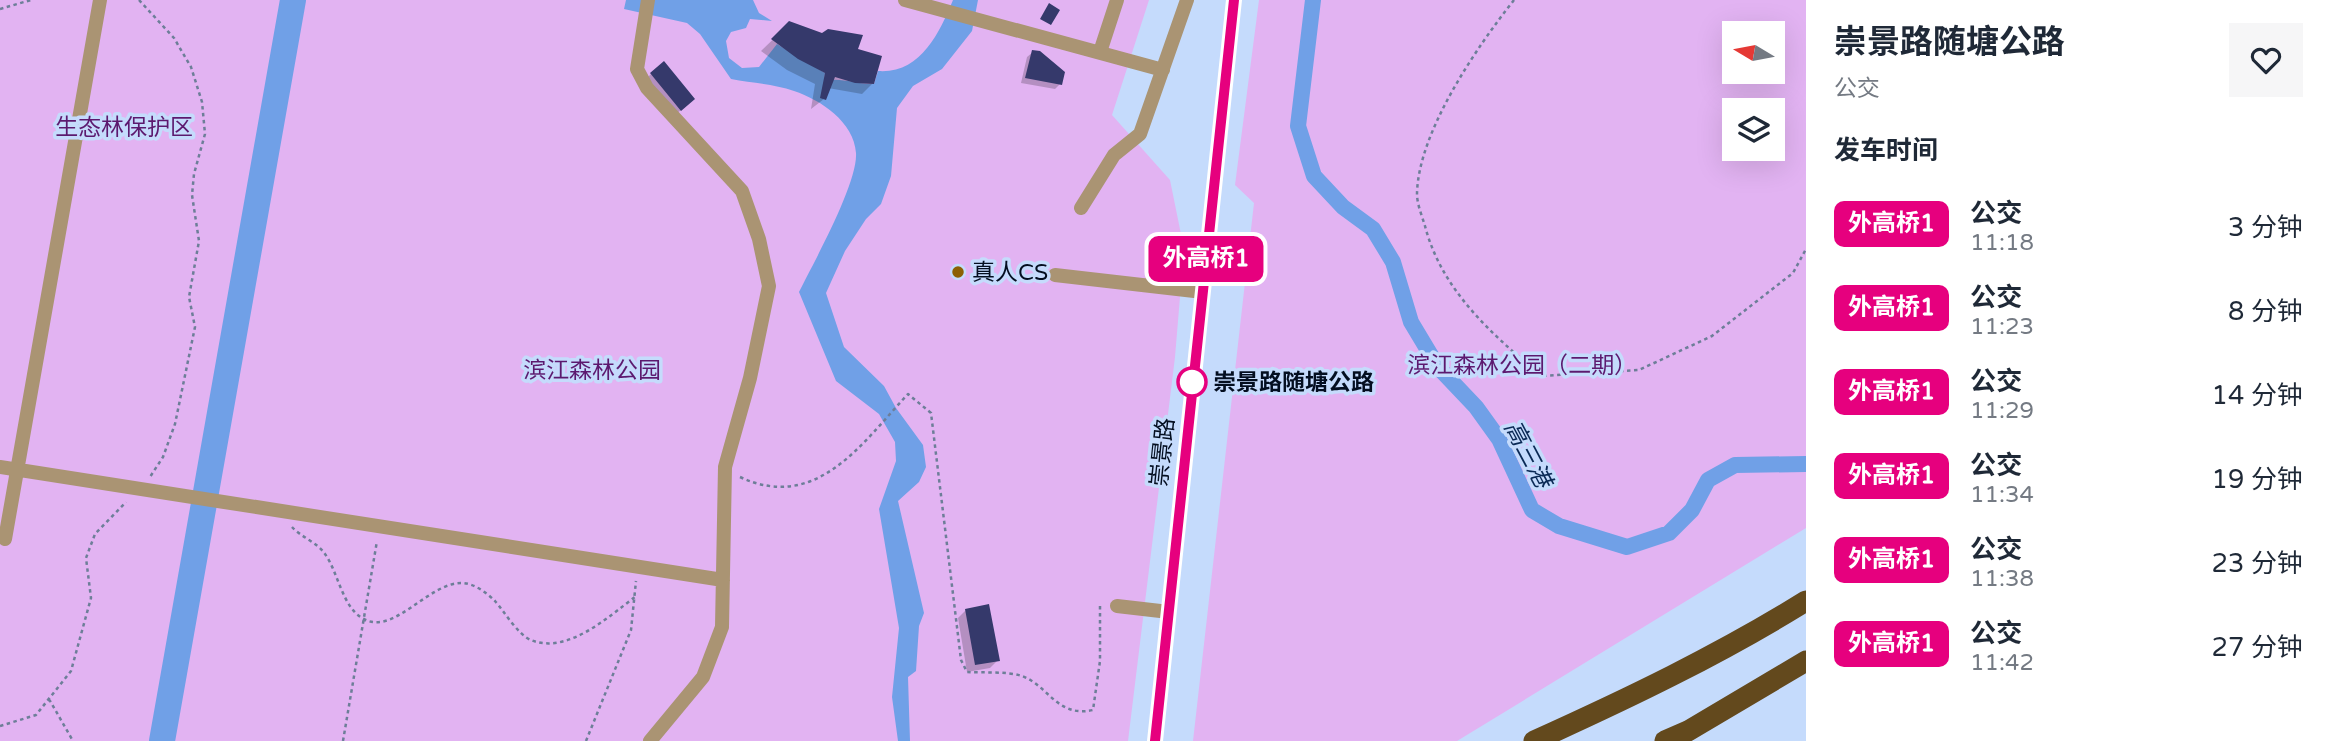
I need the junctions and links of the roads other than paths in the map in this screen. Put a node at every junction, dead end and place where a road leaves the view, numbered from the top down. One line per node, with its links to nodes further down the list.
1 (100, 0): 13 (street)
2 (649, 0): 15 (street)
3 (905, 0): 7 (street)
4 (1117, 0): 7 (street)
5 (1187, 0): 8 (street)
6 (1234, 0): 11 (street, 崇景路)
7 (1100, 52): 8 (street)
8 (1163, 70): 9 (street)
9 (1081, 208)
10 (1055, 275): 11 (street)
11 (1203, 292): 18 (street, 崇景路)
12 (0, 467): 13 (street)
13 (15, 469): 14 (street); 15 (street)
14 (5, 539)
15 (723, 580): 20 (street)
16 (1806, 601): 22 (highway)
17 (1117, 606): 18 (street)
18 (1168, 612): 21 (street, 崇景路)
19 (1806, 662): 23 (highway)
20 (650, 741)
21 (1155, 741)
22 (1534, 741)
23 (1665, 741)

